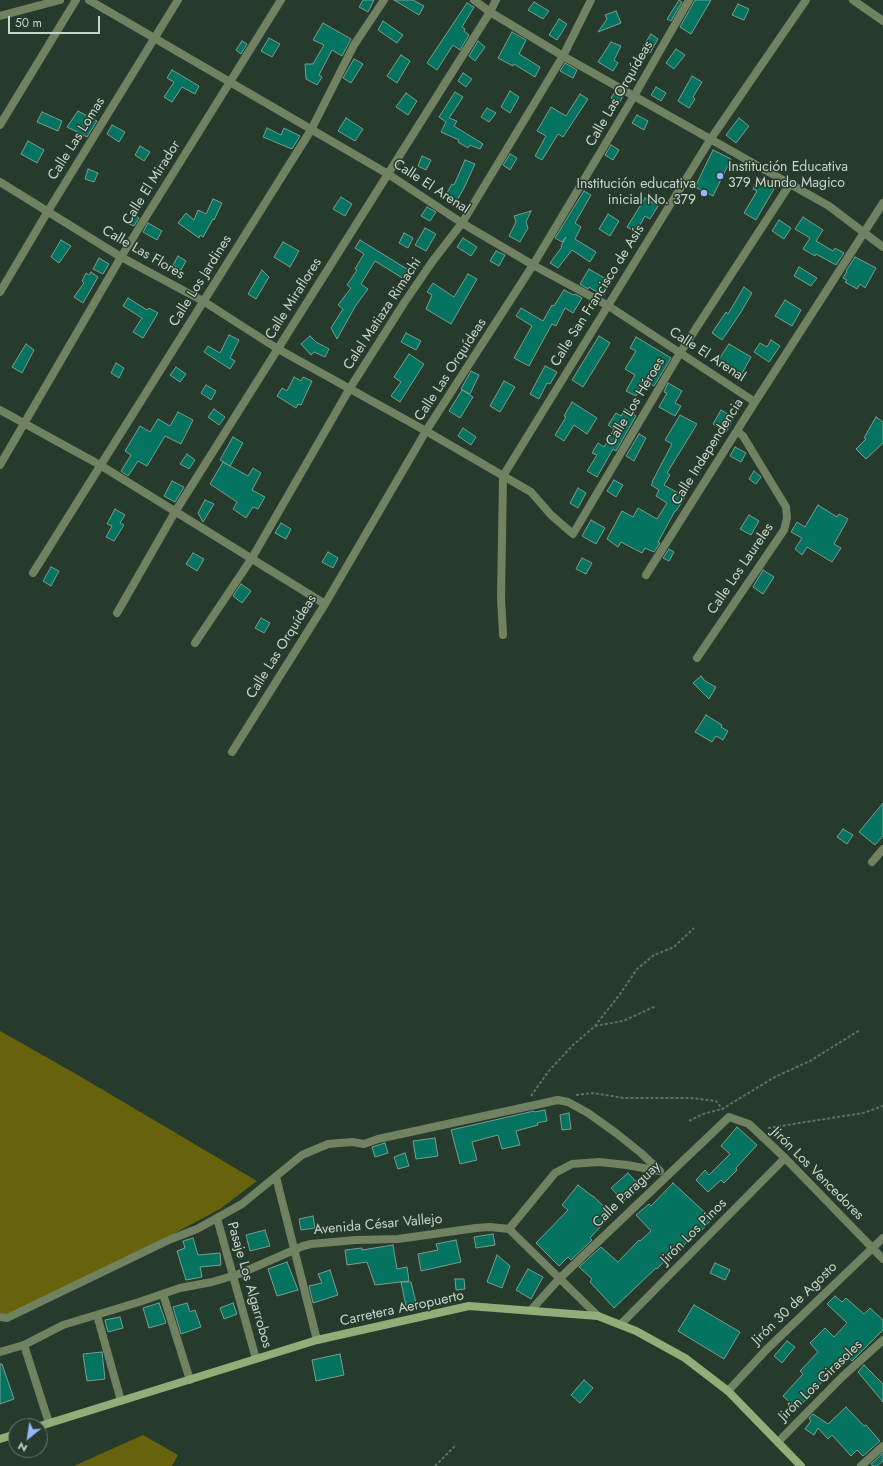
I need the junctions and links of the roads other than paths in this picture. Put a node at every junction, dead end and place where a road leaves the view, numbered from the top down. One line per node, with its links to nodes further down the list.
1 (60, 0): 14 (street)
2 (76, 0): 20 (street)
3 (89, 0): 16 (street, Calle El Arenal)
4 (178, 0): 16 (street, Calle Las Lomas)
5 (281, 0): 18 (street, Calle El Mirador)
6 (384, 0): 21 (street, Calle Los Jardines)
7 (474, 0): 13 (street)
8 (496, 0): 13 (street, Calle Miraflores)
9 (591, 0): 17 (street, Calel Matiaza Rimachi)
10 (689, 0): 19 (street, Calle Las Orquídeas)
11 (806, 0): 22 (street, Calle San Francisco de Asís)
12 (853, 0): 15 (street)
13 (490, 12): 17 (street); 23 (street, Calle Miraflores)
14 (0, 16)
15 (883, 21)
16 (154, 37): 18 (street, Calle El Arenal); 27 (street, Calle Las Lomas)
17 (563, 56): 19 (street); 28 (street, Calel Matiaza Rimachi)
18 (230, 82): 21 (street, Calle El Arenal); 31 (street, Calle El Mirador)
19 (634, 96): 22 (street); 32 (street, Calle Las Orquídeas)
20 (0, 125)
21 (312, 130): 23 (street, Calle El Arenal); 34 (street, Calle Los Jardines)
22 (710, 140): 25 (street); 35 (street, Calle San Francisco de Asís)
23 (388, 174): 28 (street, Calle El Arenal); 36 (street, Calle Miraflores)
24 (0, 182): 27 (street, Calle Las Flores)
25 (790, 184): 29 (street); 37 (street, Calle Los Héroes)
26 (883, 203): 29 (street, Calle Independencia)
27 (48, 211): 31 (street, Calle Las Flores); 33 (street, Calle Las Lomas)
28 (462, 223): 32 (street, Calle El Arenal); 38 (street, Calel Matiaza Rimachi)
29 (864, 233): 30 (street); 39 (street, Calle Independencia)
30 (883, 247)
31 (121, 257): 34 (street, Calle Las Flores); 41 (street, Calle El Mirador)
32 (533, 265): 35 (street, Calle El Arenal); 43 (street, Calle Las Orquídeas)
33 (0, 292)
34 (203, 301): 36 (street, Calle Las Flores); 45 (street, Calle Los Jardines)
35 (607, 305): 37 (street, Calle El Arenal); 46 (street, Calle San Francisco de Asís)
36 (278, 349): 38 (street, Calle Las Flores); 47 (street, Calle Miraflores)
37 (680, 353): 39 (street, Calle El Arenal); 48 (street, Calle Los Héroes)
38 (350, 388): 43 (street, Calle Las Flores); 49 (street, Calel Matiaza Rimachi)
39 (755, 402): 42 (street, Calle Independencia)
40 (0, 410): 41 (street)
41 (24, 424): 44 (street, Calle El Mirador); 45 (street)
42 (737, 430): 51 (street, Calle Independencia); 56 (street, Calle Los Laureles)
43 (426, 432): 46 (street, Calle Las Flores); 52 (street, Calle Las Orquídeas)
44 (0, 465)
45 (100, 465): 47 (street); 50 (street, Calle Los Jardines)
46 (503, 476): 48 (street, Calle Las Flores); 54 (street)
47 (175, 512): 49 (street); 53 (street, Calle Miraflores)
48 (573, 534)
49 (252, 558): 52 (street); 55 (street, Calel Matiaza Rimachi)
50 (33, 573)
51 (646, 575)
52 (325, 604): 57 (street, Calle Las Orquídeas)
53 (118, 613)
54 (503, 635)
55 (195, 643)
56 (697, 658)
57 (232, 752)
58 (883, 849): 59 (street)
59 (872, 862)
60 (729, 1117): 61 (street, Jirón Los Vencedores); 62 (street, Calle Paraguay)
61 (785, 1158): 67 (street, Jirón Los Vencedores); 77 (street, Jirón Los Pinos)
62 (663, 1174): 63 (street); 65 (street); 71 (street, Calle Paraguay)
63 (276, 1177): 64 (street); 68 (street)
64 (217, 1218): 70 (street, Pasaje Los Algarrobos); 76 (street)
65 (509, 1230): 68 (street, Avenida César Vallejo); 71 (street)
66 (883, 1238): 67 (street, Jirón 30 de Agosto)
67 (872, 1248): 69 (street, Jirón Los Vencedores); 84 (street, Jirón 30 de Agosto)
68 (294, 1250): 70 (street, Avenida César Vallejo); 78 (street)
69 (883, 1260)
70 (233, 1276): 72 (street, Avenida César Vallejo); 82 (street, Pasaje Los Algarrobos)
71 (559, 1279): 73 (street, Calle Paraguay); 75 (street)
72 (163, 1294): 74 (street, Avenida César Vallejo); 83 (street)
73 (532, 1310): 75 (main road, Carretera Aeropuerto); 78 (main road, Carretera Aeropuerto)
74 (97, 1315): 80 (street, Avenida César Vallejo); 85 (street)
75 (598, 1316): 77 (main road, Carretera Aeropuerto)
76 (0, 1317)
77 (621, 1324): 84 (main road, Carretera Aeropuerto)
78 (316, 1340): 82 (main road, Carretera Aeropuerto)
79 (883, 1340): 87 (street, Jirón Los Girasoles)
80 (24, 1345): 81 (street, Avenida César Vallejo); 86 (street)
81 (0, 1352)
82 (256, 1359): 83 (main road, Carretera Aeropuerto)
83 (190, 1380): 85 (main road, Carretera Aeropuerto)
84 (728, 1391): 87 (main road, Carretera Aeropuerto)
85 (121, 1401): 86 (main road, Carretera Aeropuerto)
86 (49, 1423)
87 (778, 1442): 89 (main road, Carretera Aeropuerto)
88 (883, 1446): 90 (street)
89 (801, 1466)
90 (861, 1466)

